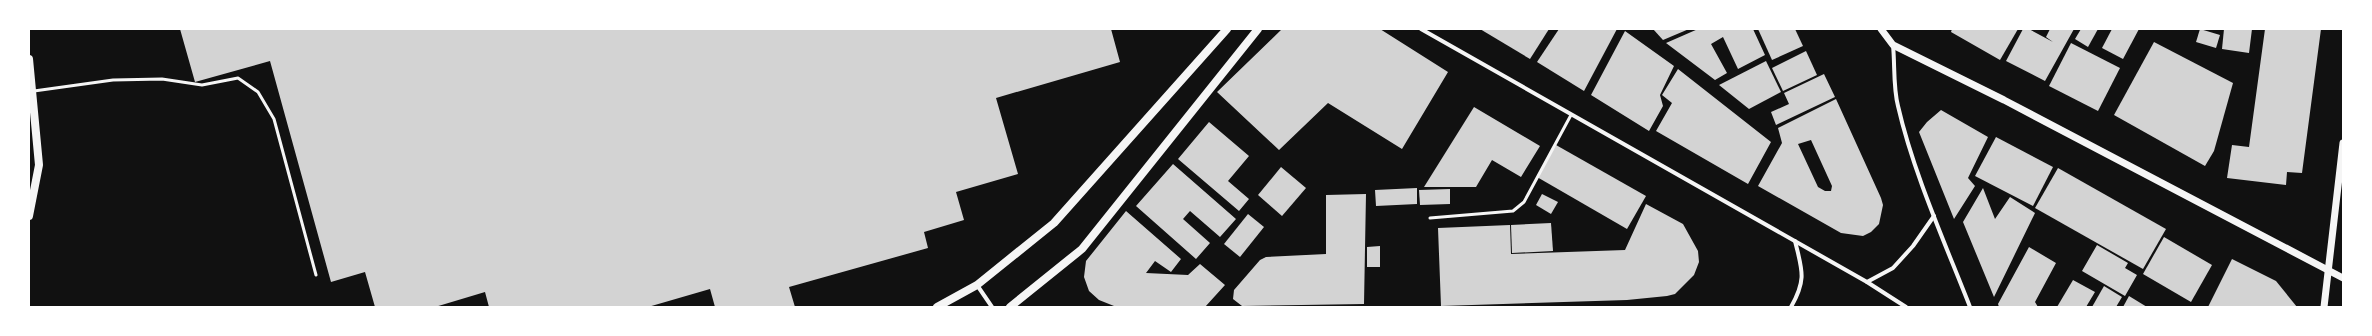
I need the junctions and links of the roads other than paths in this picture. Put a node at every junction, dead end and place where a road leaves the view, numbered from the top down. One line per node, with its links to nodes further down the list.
1 (1227, 29): 18 (main road)
2 (1258, 29): 21 (main road)
3 (1421, 29): 8 (street)
4 (1881, 29): 5 (street)
5 (1893, 45): 11 (street); 14 (street)
6 (29, 59): 7 (main road)
7 (32, 92): 10 (main road); 15 (lane)
8 (1571, 116): 12 (lane); 13 (street)
9 (2343, 143): 14 (street)
10 (29, 216)
11 (1934, 216): 17 (street); 24 (street)
12 (1430, 218)
13 (1795, 241): 17 (street); 22 (street)
14 (2329, 270): 16 (street); 25 (street)
15 (316, 275)
16 (2343, 278)
17 (1867, 282): 23 (street)
18 (977, 285): 19 (main road); 20 (street)
19 (938, 307)
20 (992, 307)
21 (1010, 307)
22 (1790, 307)
23 (1906, 307)
24 (1970, 307)
25 (2324, 307)

